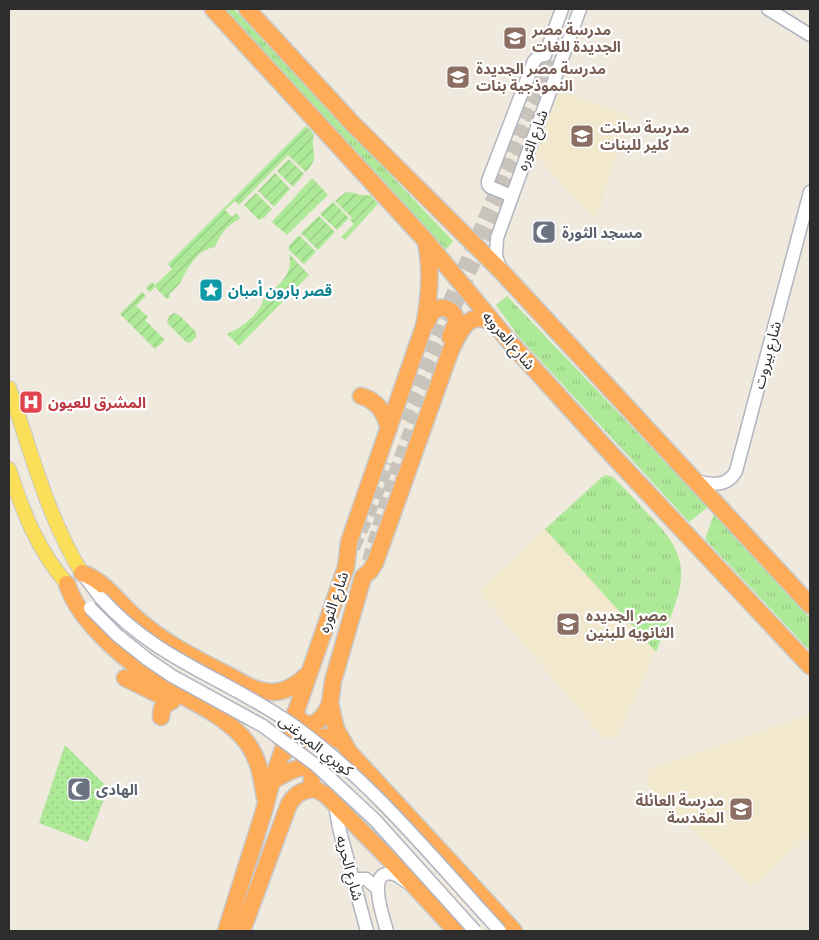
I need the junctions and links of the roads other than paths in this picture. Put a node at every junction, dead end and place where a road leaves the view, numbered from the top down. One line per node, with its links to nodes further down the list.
1 (213, 9): 11 (highway, شارع العروبه)
2 (247, 9): 12 (highway)
3 (562, 9): 8 (main road)
4 (571, 9): 8 (main road)
5 (580, 9): 10 (main road, شارع الثوره)
6 (768, 9): 7 (main road)
7 (810, 35)
8 (549, 58): 10 (main road)
9 (810, 192): 20 (main road, شارع بيروت)
10 (512, 196): 12 (main road, شارع الثوره)
11 (426, 241): 13 (highway, شارع العروبه); 14 (highway, شارع الثوره)
12 (502, 272): 20 (highway)
13 (493, 323): 15 (highway, شارع الثوره); 24 (highway, شارع العروبه)
14 (424, 326): 15 (highway); 18 (highway, شارع الثوره)
15 (450, 352): 29 (highway, شارع الثوره)
16 (9, 388): 21 (main road)
17 (361, 396): 18 (highway)
18 (390, 428): 25 (highway, شارع الثوره)
19 (9, 469): 22 (main road)
20 (694, 480): 23 (highway)
21 (82, 573): 27 (highway); 50 (main road, كوبري الميرغنى, bridge)
22 (67, 584): 30 (highway); 49 (main road, كوبري الميرغنى, bridge)
23 (810, 605)
24 (810, 666)
25 (308, 675): 27 (highway); 31 (highway, شارع الثوره)
26 (125, 678): 28 (highway)
27 (253, 688): 30 (highway)
28 (172, 700): 30 (highway); 32 (highway)
29 (330, 704): 31 (highway); 33 (highway, شارع الثوره)
30 (211, 712): 37 (highway)
31 (295, 713): 34 (highway, شارع الثوره)
32 (161, 717)
33 (345, 747): 34 (highway); 39 (highway)
34 (281, 756): 35 (highway, شارع الثوره)
35 (272, 781): 36 (highway); 37 (highway, شارع الثوره)
36 (310, 789): 38 (highway); 45 (highway)
37 (266, 805): 44 (highway, شارع الثوره)
38 (335, 805): 40 (main road, شارع الحريه); 41 (highway)
39 (459, 872): 43 (highway); 51 (highway)
40 (354, 884): 42 (main road); 46 (main road, شارع الحريه)
41 (414, 885): 42 (main road, شارع الحريه); 43 (highway)
42 (377, 888): 47 (main road, شارع الحريه)
43 (430, 903): 48 (highway)
44 (226, 931)
45 (242, 931)
46 (367, 931)
47 (387, 931)
48 (456, 931)
49 (475, 931)
50 (500, 931)
51 (514, 931)

